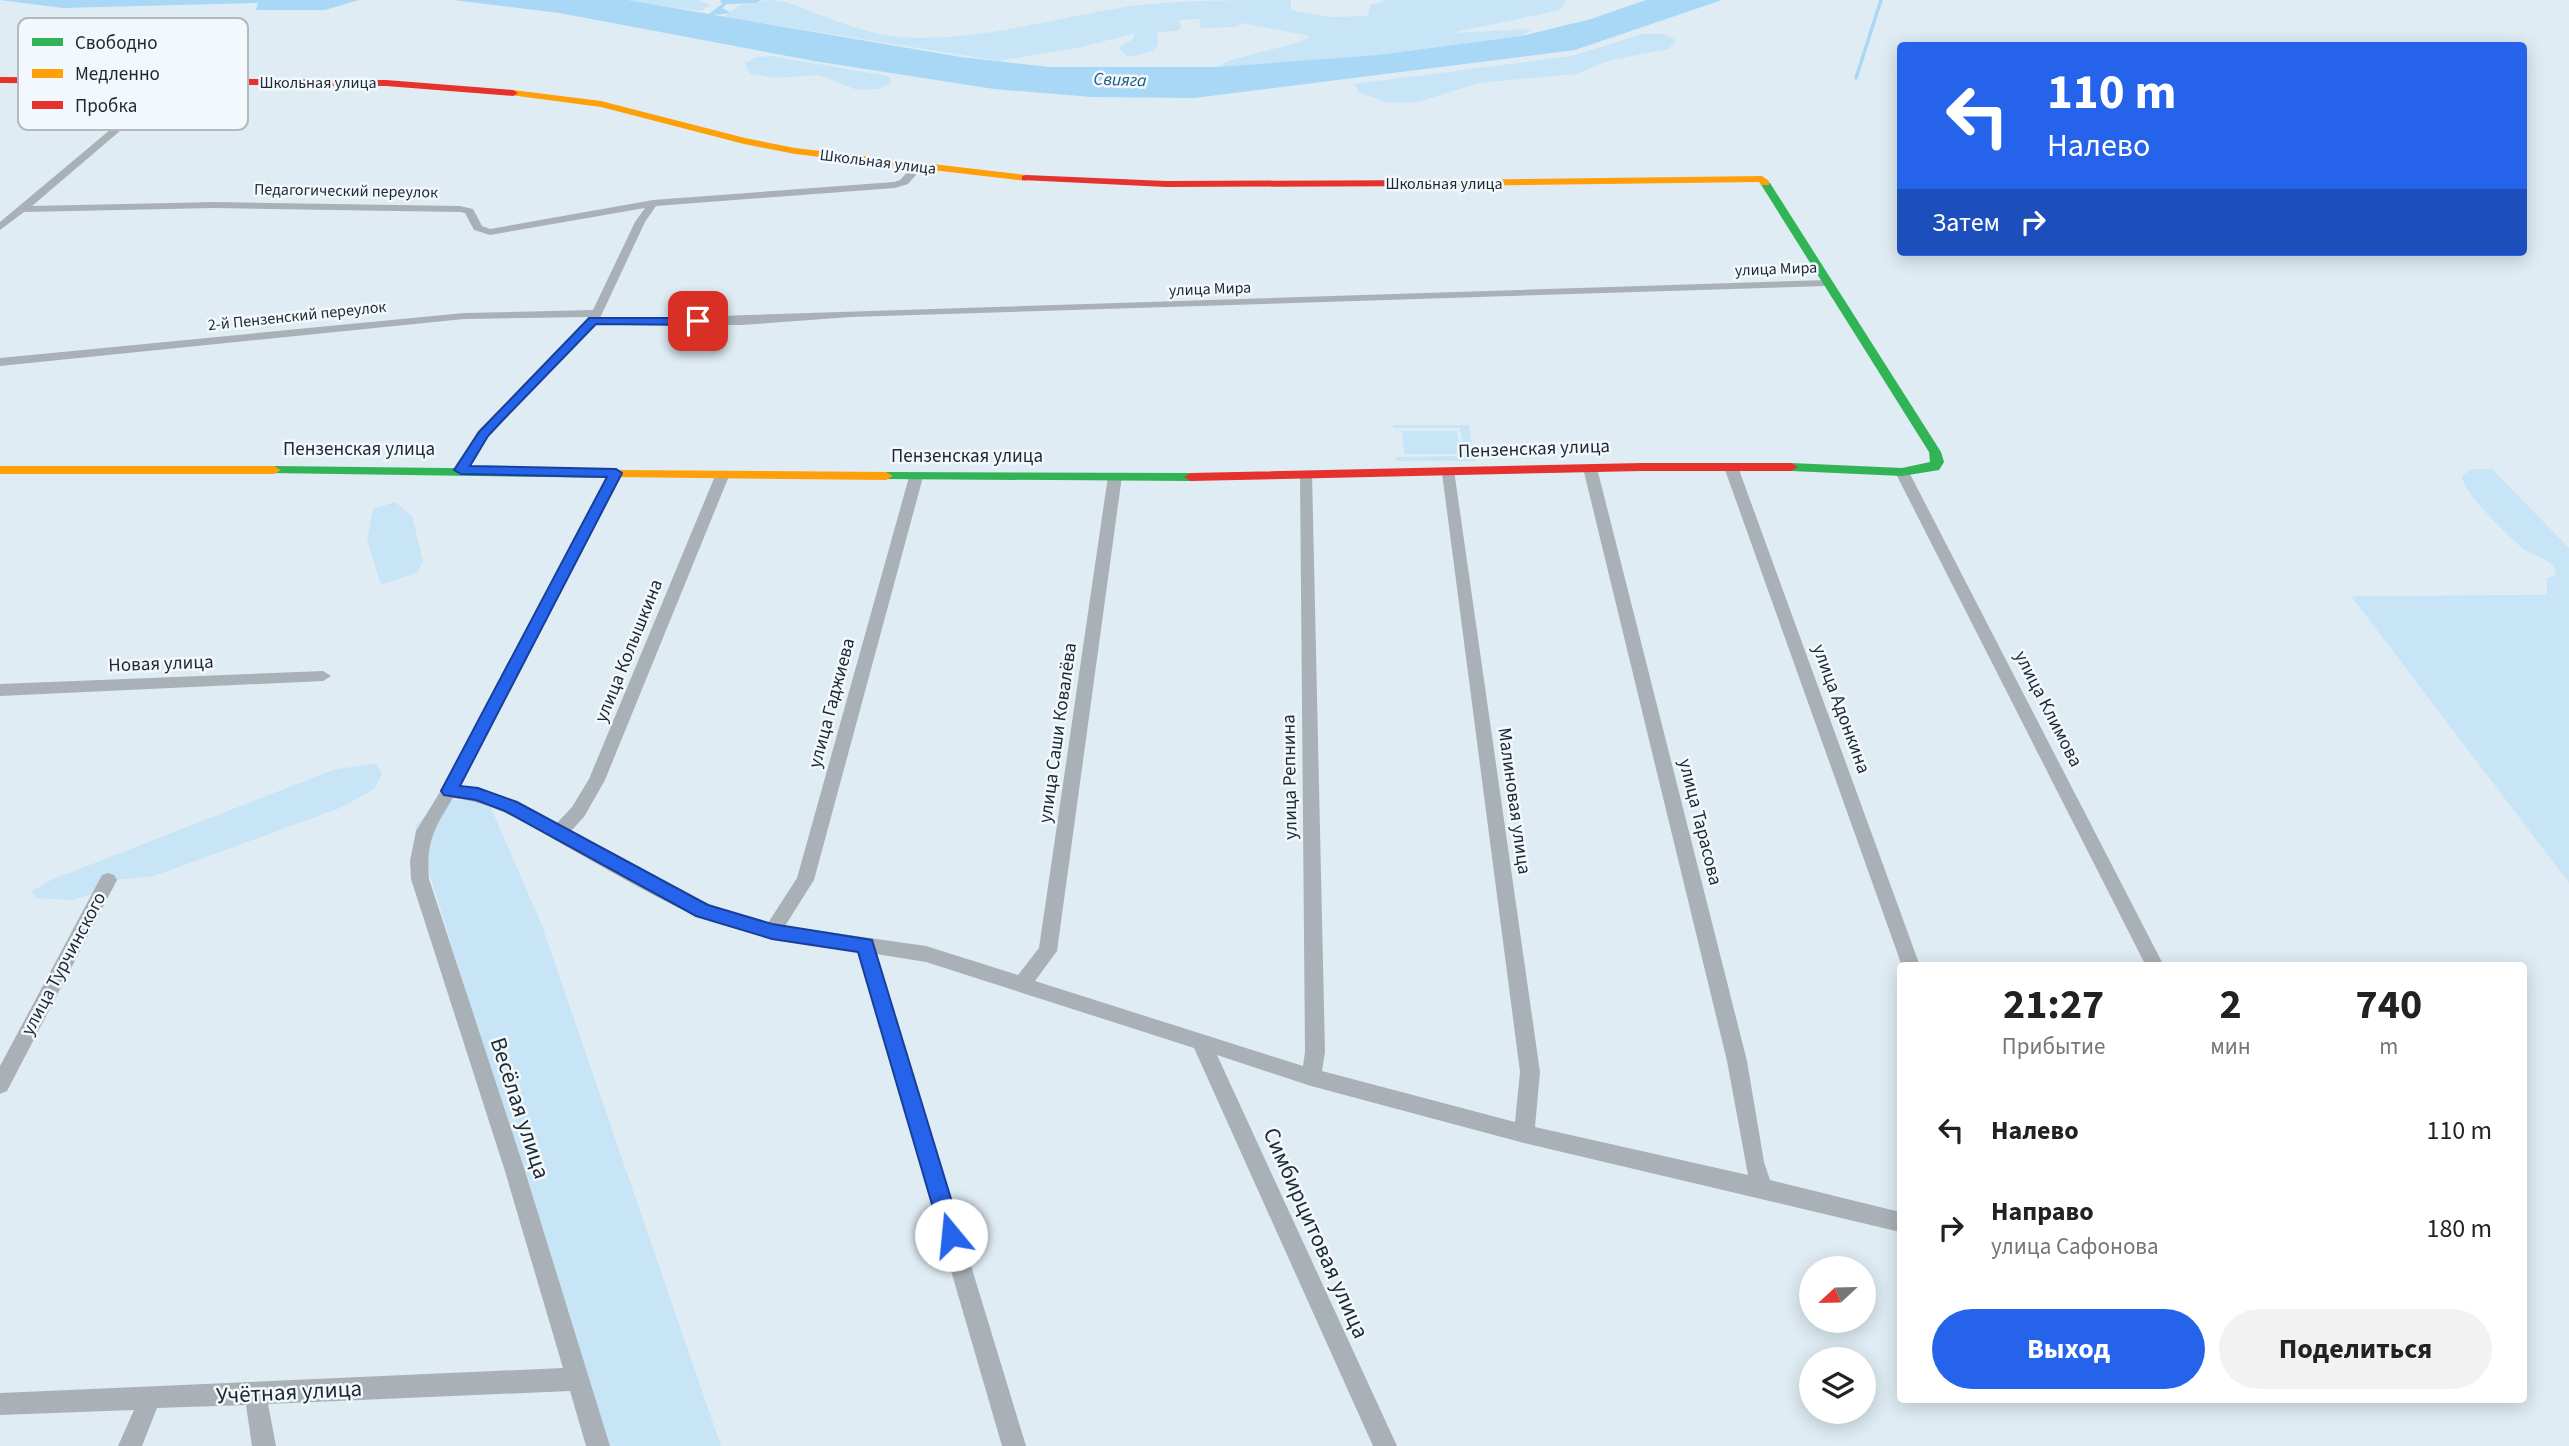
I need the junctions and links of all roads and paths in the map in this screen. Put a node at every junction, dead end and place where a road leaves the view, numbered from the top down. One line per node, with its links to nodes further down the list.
1 (0, 80): 2 (street, Школьная улица)
2 (18, 80)
3 (248, 83): 5 (street, Школьная улица)
4 (115, 130): 7 (street)
5 (918, 167): 6 (street); 9 (street, Школьная улица)
6 (653, 203): 7 (street, Педагогический переулок); 10 (street)
7 (22, 209): 8 (street)
8 (0, 227)
9 (1827, 283): 10 (street, улица Мира); 16 (street, Пензенская улица)
10 (596, 317): 11 (street, 2-й Пензенский переулок); 15 (street)
11 (0, 362)
12 (1731, 467): 13 (street, Пензенская улица); 16 (street, Пензенская улица); 30 (street, улица Адонкина)
13 (1590, 468): 18 (street, Пензенская улица); 37 (street, улица Тарасова)
14 (0, 470): 15 (street, Пензенская улица)
15 (461, 470): 17 (street, Пензенская улица)
16 (1902, 472): 31 (street, улица Климова)
17 (616, 473): 19 (street, Пензенская улица); 25 (street, Весёлая улица)
18 (1449, 473): 21 (street, Пензенская улица); 36 (street, Малиновая улица)
19 (722, 476): 22 (street, Пензенская улица); 26 (street, улица Колышкина)
20 (1115, 476): 21 (street, Пензенская улица); 22 (street, Пензенская улица); 32 (street, улица Саши Ковалёва)
21 (1307, 476): 34 (street, улица Репнина)
22 (916, 477): 28 (street, улица Гаджиева)
23 (323, 676): 24 (street, Новая улица)
24 (0, 690)
25 (449, 791): 26 (street); 39 (street, Весёлая улица)
26 (558, 833): 28 (street)
27 (108, 880): 35 (street, улица Турчинского)
28 (772, 931): 29 (street)
29 (865, 946): 32 (street); 46 (street)
30 (1910, 962)
31 (2153, 962)
32 (1021, 985): 33 (street)
33 (1200, 1042): 34 (street); 47 (street, Симбирцитовая улица)
34 (1311, 1077): 36 (street)
35 (0, 1085)
36 (1524, 1134): 37 (street)
37 (1762, 1188): 38 (street)
38 (1897, 1221)
39 (577, 1379): 40 (street, Учётная улица); 45 (street, Весёлая улица)
40 (255, 1393): 41 (street, Учётная улица); 44 (street)
41 (150, 1398): 42 (street, Учётная улица); 43 (street)
42 (0, 1404)
43 (130, 1446)
44 (264, 1446)
45 (598, 1446)
46 (1014, 1446)
47 (1385, 1446)

